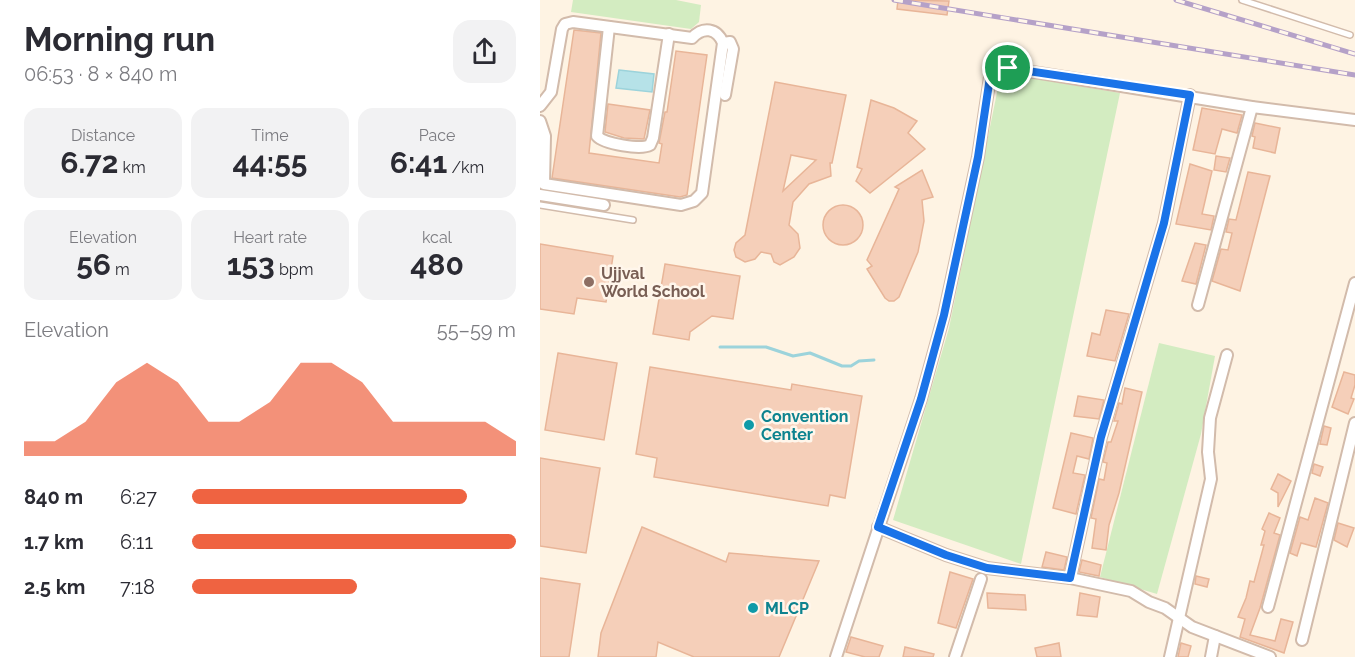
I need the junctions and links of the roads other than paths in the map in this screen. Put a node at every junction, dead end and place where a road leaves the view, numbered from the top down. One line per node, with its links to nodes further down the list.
1 (1242, 0): 4 (lane)
2 (609, 27): 3 (street); 3 (street); 8 (street)
3 (669, 34): 5 (street)
4 (1350, 35)
5 (723, 43): 6 (street); 12 (street)
6 (725, 95)
7 (1190, 95): 9 (street); 21 (street); 22 (street)
8 (540, 106)
9 (1252, 107): 10 (street); 18 (street)
10 (1355, 120)
11 (540, 121): 12 (street)
12 (542, 184)
13 (540, 195): 14 (street)
14 (604, 205)
15 (540, 206): 16 (lane)
16 (633, 220)
17 (1355, 283): 24 (street)
18 (1198, 305)
19 (1227, 355): 25 (street)
20 (1355, 423): 27 (street)
21 (878, 527): 22 (street); 28 (street)
22 (1070, 578): 25 (street)
23 (981, 579): 29 (street)
24 (1268, 607)
25 (1179, 617): 26 (street); 30 (street)
26 (1215, 636): 31 (street); 32 (street)
27 (1302, 640)
28 (836, 657)
29 (955, 657)
30 (1170, 657)
31 (1211, 657)
32 (1269, 657)

